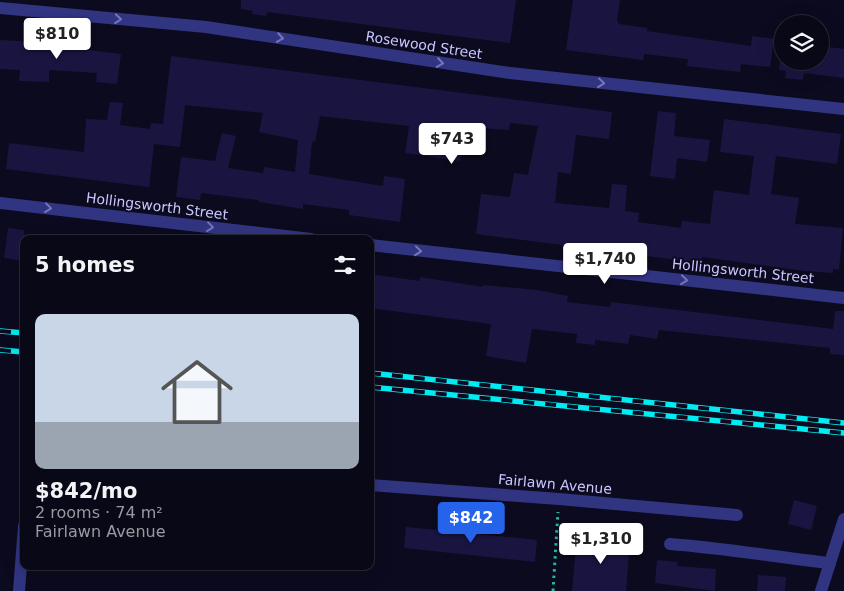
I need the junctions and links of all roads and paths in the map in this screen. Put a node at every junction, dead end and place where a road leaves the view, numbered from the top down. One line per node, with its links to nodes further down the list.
1 (0, 8): 2 (street, Rosewood Street, one-way to 2)
2 (844, 110)
3 (0, 203): 4 (street, Hollingsworth Street, one-way to 4)
4 (276, 235)
5 (374, 245): 6 (street, Hollingsworth Street, one-way to 6)
6 (844, 298)
7 (374, 485): 8 (street, Fairlawn Avenue)
8 (559, 499): 9 (street, Fairlawn Avenue); 16 (path)
9 (737, 515)
10 (844, 518): 11 (street)
11 (842, 538): 13 (street)
12 (670, 544): 13 (street)
13 (830, 563): 17 (street)
14 (21, 570): 15 (street)
15 (20, 591)
16 (553, 591)
17 (821, 591)

